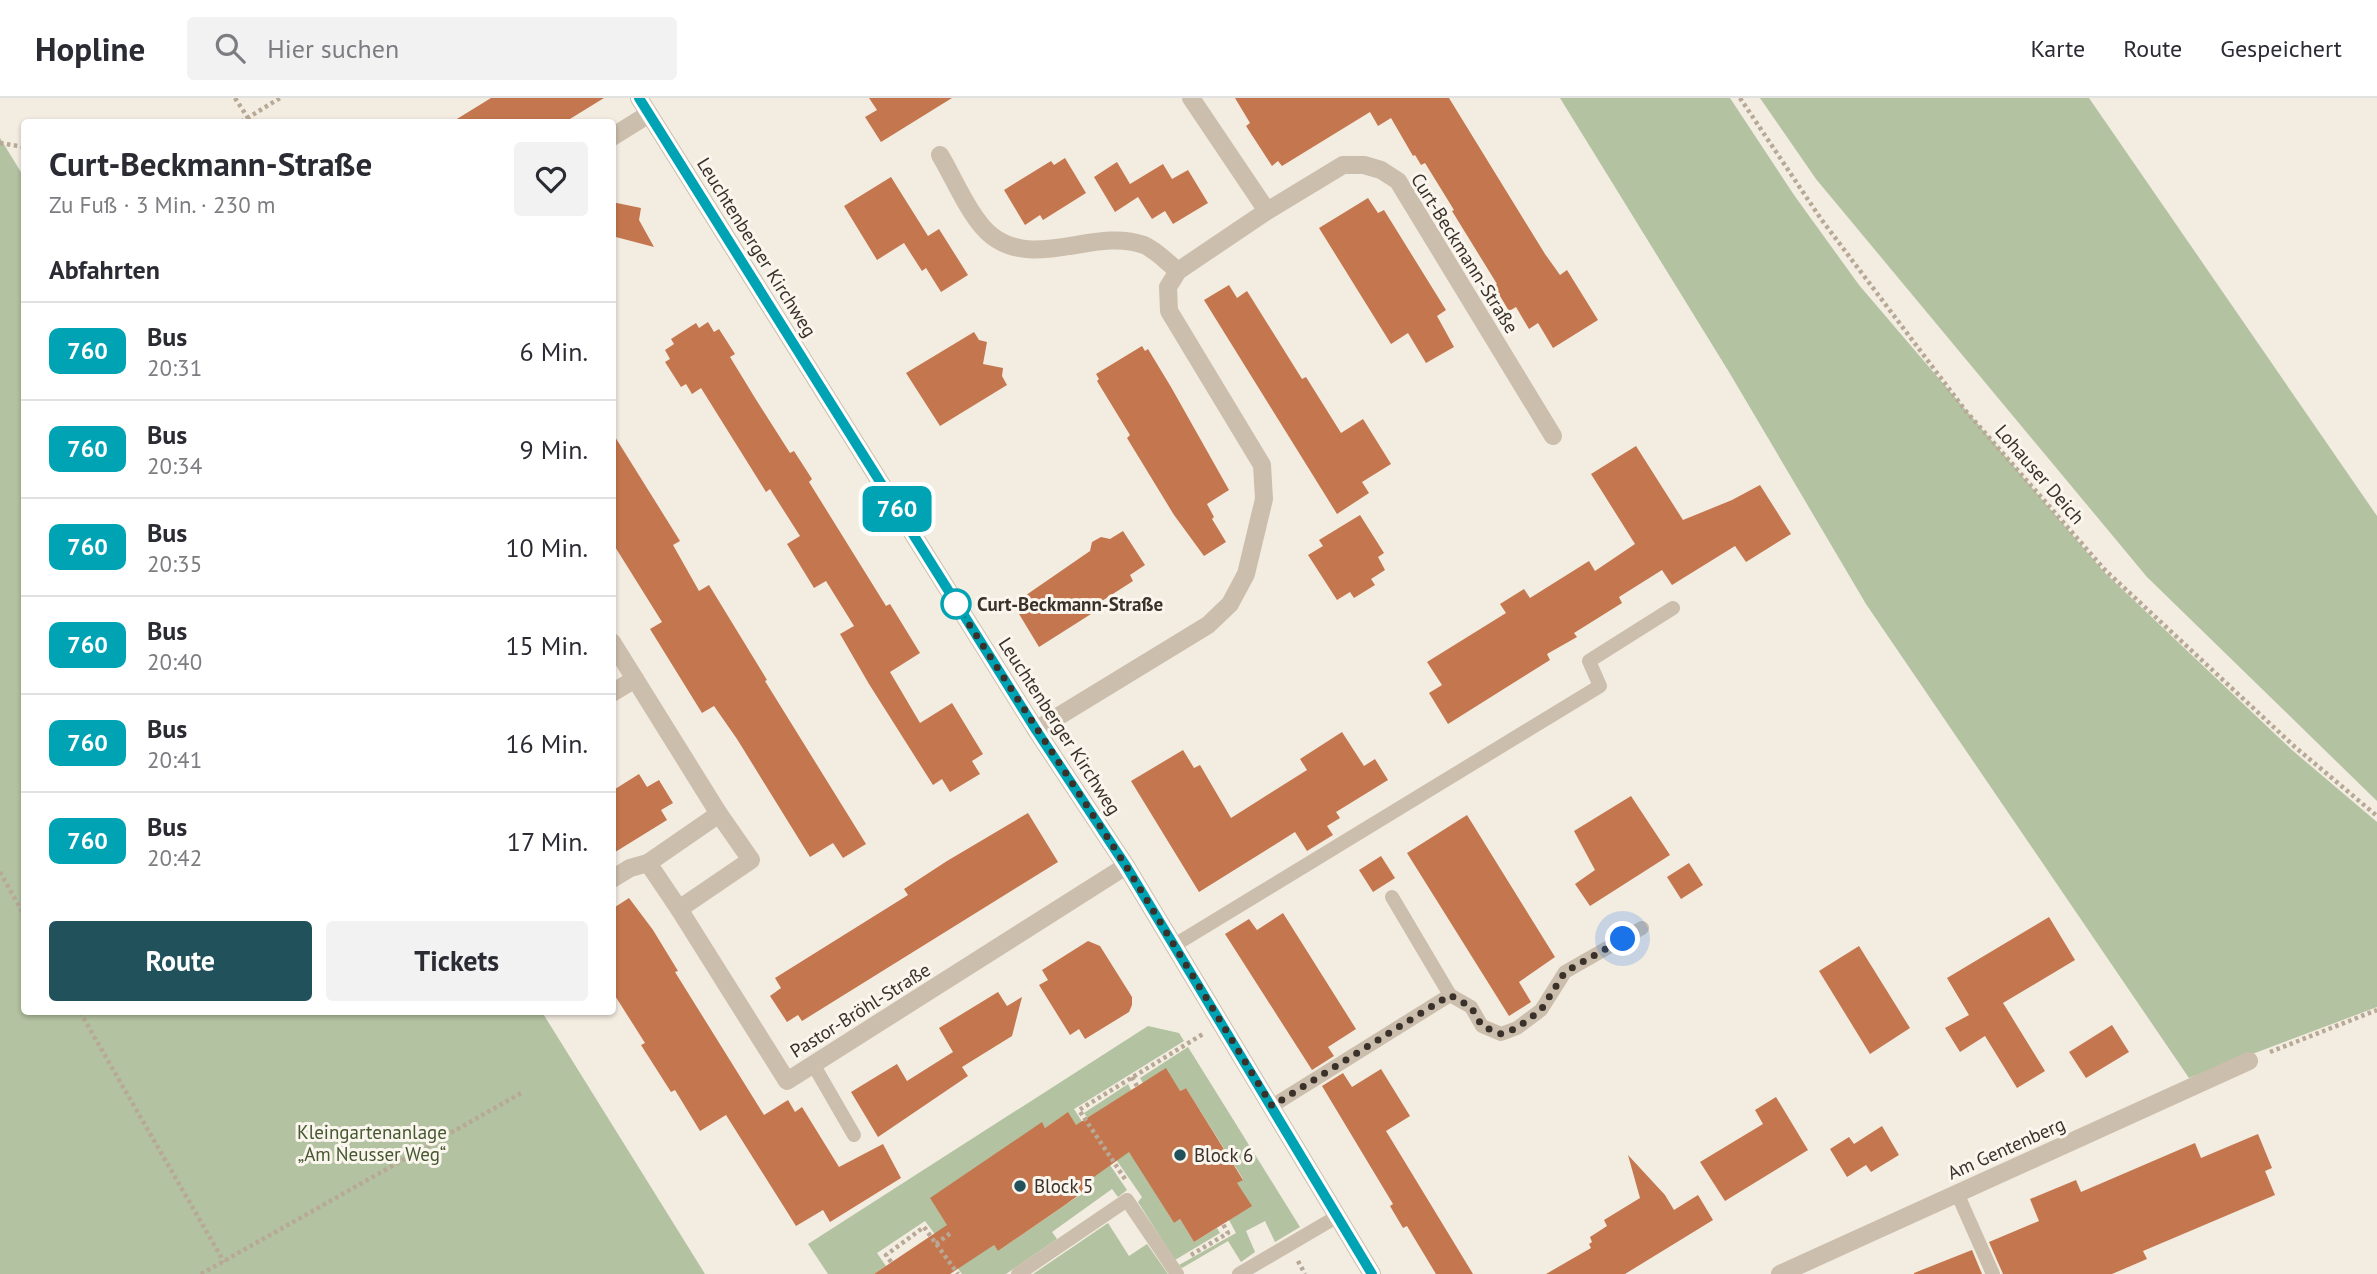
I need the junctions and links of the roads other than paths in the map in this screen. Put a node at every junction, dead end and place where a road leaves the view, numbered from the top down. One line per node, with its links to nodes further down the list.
1 (639, 98): 3 (street, Leuchtenberger Kirchweg)
2 (1191, 98): 6 (street)
3 (649, 114): 4 (street); 13 (street, Leuchtenberger Kirchweg)
4 (616, 135)
5 (940, 155): 7 (street)
6 (1267, 211): 7 (street, Curt-Beckmann-Straße); 8 (street, Curt-Beckmann-Straße)
7 (1178, 271): 13 (street)
8 (1553, 436)
9 (1673, 608): 21 (lane)
10 (616, 648): 11 (street)
11 (635, 679): 12 (street); 14 (street)
12 (616, 691)
13 (1036, 730): 16 (street, Leuchtenberger Kirchweg)
14 (719, 814): 15 (street); 19 (street)
15 (648, 863): 17 (street); 19 (street, Pastor-Bröhl-Straße)
16 (1126, 866): 21 (street, Leuchtenberger Kirchweg); 24 (street, Pastor-Bröhl-Straße)
17 (616, 877)
18 (1392, 897): 22 (lane)
19 (679, 909): 24 (street, Pastor-Bröhl-Straße)
20 (1642, 928): 22 (lane)
21 (1173, 946): 25 (street, Leuchtenberger Kirchweg)
22 (1450, 995): 25 (lane)
23 (2249, 1061): 27 (street, Am Gentenberg)
24 (813, 1064): 26 (lane)
25 (1272, 1106): 28 (street, Leuchtenberger Kirchweg)
26 (854, 1135)
27 (1957, 1194): 33 (street, Am Gentenberg); 34 (lane)
28 (1338, 1216): 31 (lane); 32 (street, Leuchtenberger Kirchweg)
29 (1174, 1270): 30 (lane)
30 (1018, 1274)
31 (1239, 1274)
32 (1371, 1274)
33 (1780, 1274)
34 (1993, 1274)

